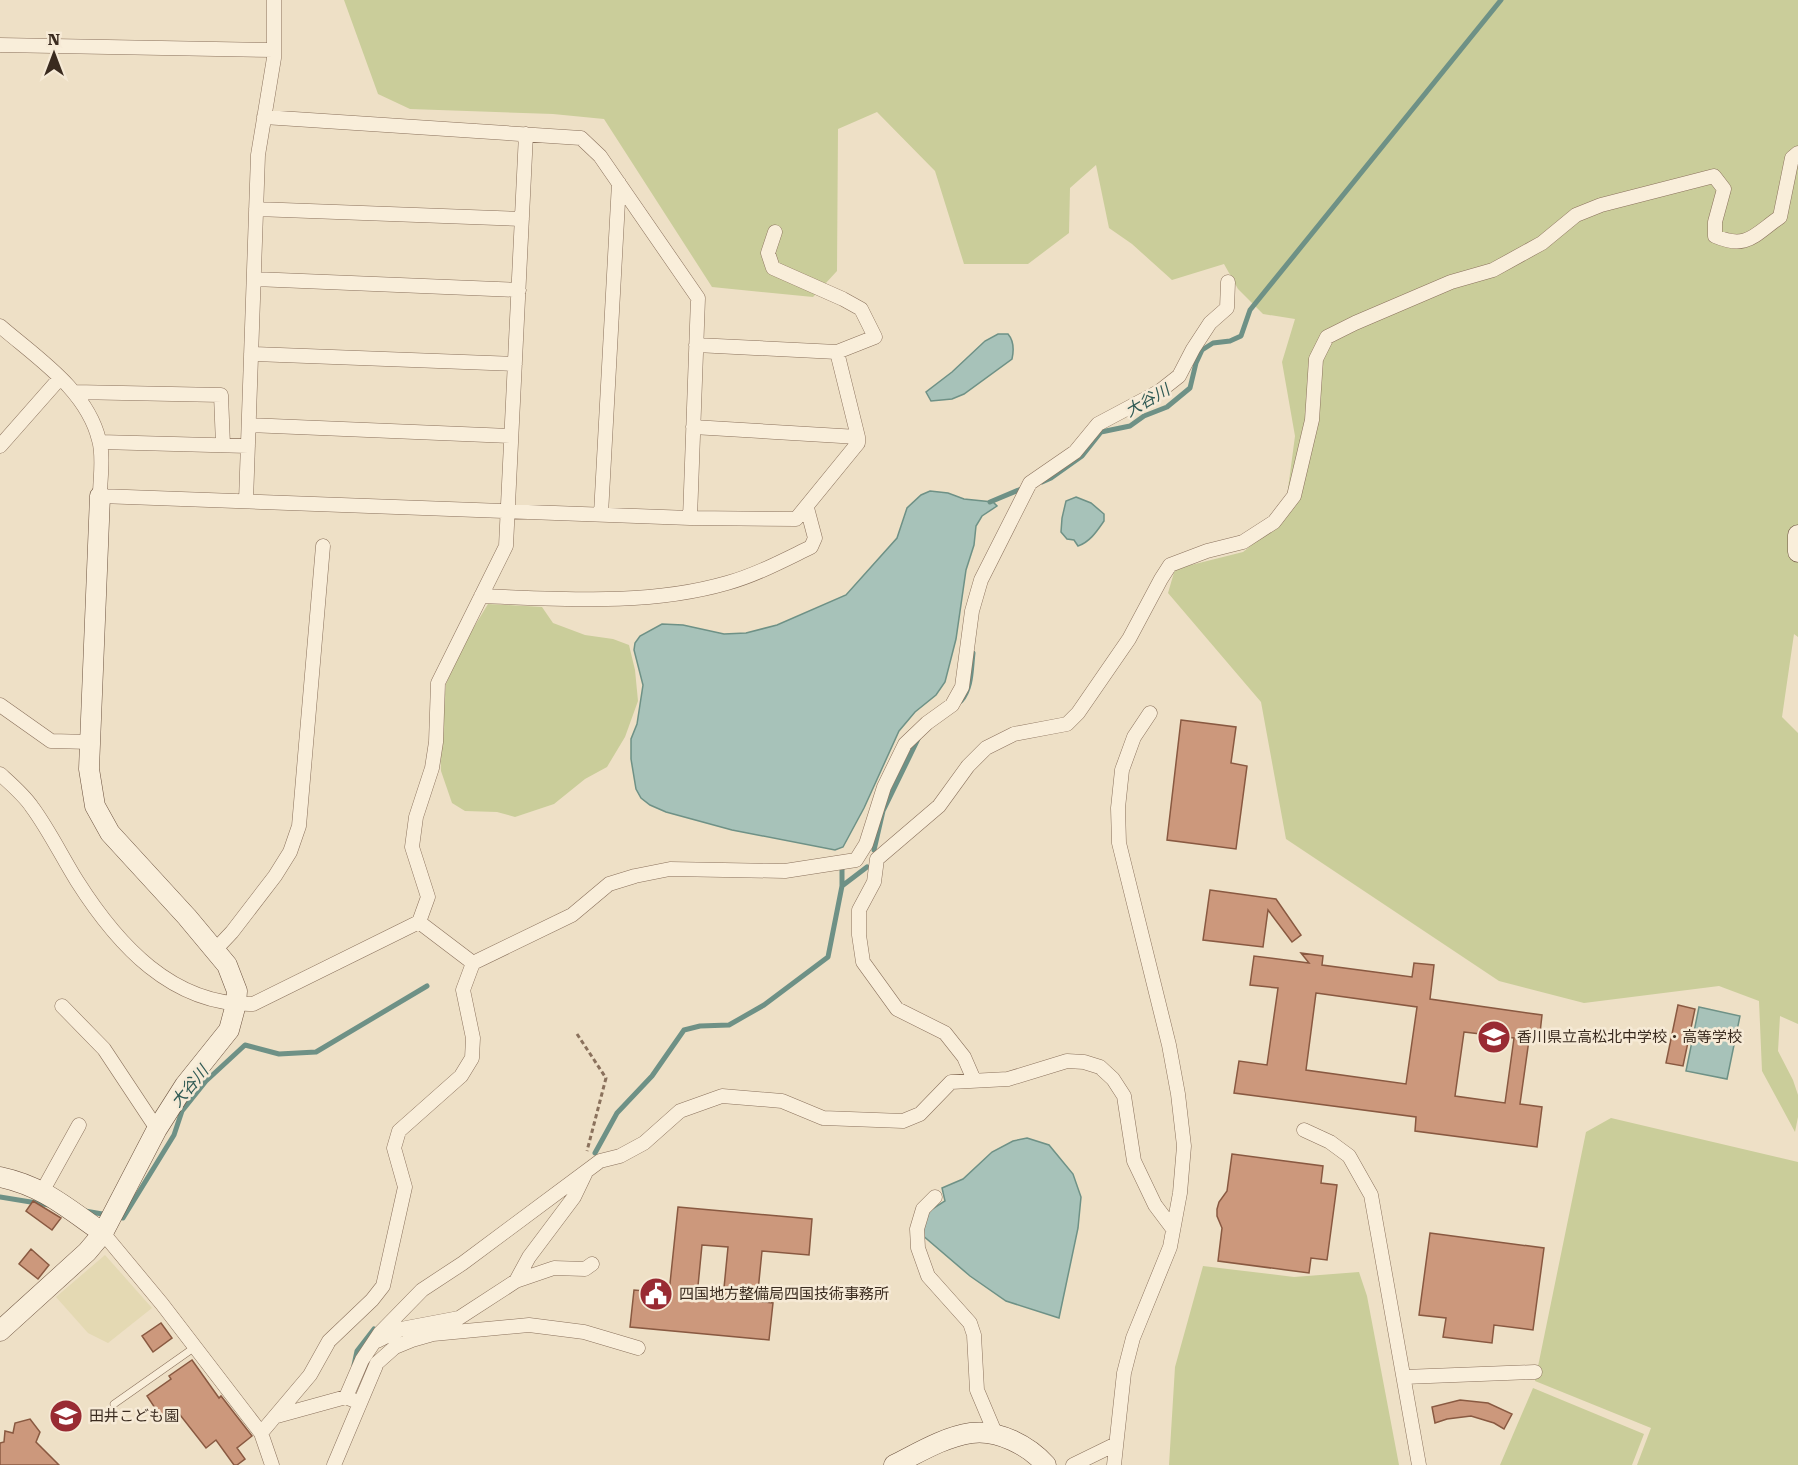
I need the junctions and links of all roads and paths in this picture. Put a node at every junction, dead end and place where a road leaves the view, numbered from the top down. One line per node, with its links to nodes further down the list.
1 (274, 0): 3 (street)
2 (0, 45): 3 (street)
3 (274, 50): 4 (street)
4 (264, 117): 5 (street); 8 (street)
5 (526, 134): 7 (street); 9 (street)
6 (1798, 153): 43 (street)
7 (619, 183): 15 (street); 33 (street)
8 (256, 209): 9 (street); 11 (street)
9 (522, 219): 13 (street)
10 (774, 232): 16 (street)
11 (254, 279): 13 (street); 17 (street)
12 (1228, 282): 44 (street)
13 (519, 290): 18 (street)
14 (0, 326): 19 (street)
15 (696, 345): 16 (street); 22 (street)
16 (837, 352): 24 (street)
17 (251, 354): 18 (street); 21 (street)
18 (515, 364): 23 (street)
19 (60, 378): 20 (street); 27 (street)
20 (74, 392): 25 (street); 26 (street)
21 (249, 425): 23 (street); 28 (street)
22 (693, 428): 24 (street); 34 (street)
23 (511, 436): 32 (street)
24 (858, 437): 31 (street)
25 (100, 442): 26 (street); 29 (street)
26 (223, 445): 28 (street)
27 (0, 446)
28 (248, 446): 30 (street)
29 (100, 496): 30 (street); 41 (street)
30 (246, 501): 32 (street)
31 (807, 508): 34 (street); 38 (street)
32 (508, 511): 33 (street); 38 (street)
33 (602, 514): 34 (street)
34 (690, 518)
35 (1798, 535): 37 (street)
36 (323, 546): 46 (street)
37 (1798, 552)
38 (481, 596): 45 (street)
39 (0, 705): 41 (street)
40 (1150, 713): 59 (street)
41 (90, 742): 46 (street)
42 (0, 774): 48 (street)
43 (877, 859): 44 (street); 51 (street)
44 (856, 860): 47 (street)
45 (419, 922): 47 (street); 48 (street)
46 (214, 950): 48 (street)
47 (473, 963): 72 (street)
48 (236, 1004): 53 (street)
49 (62, 1006): 53 (street)
50 (577, 1034): 55 (path)
51 (974, 1080): 55 (street); 59 (street)
52 (78, 1125): 57 (street)
53 (157, 1129): 60 (street)
54 (1304, 1130): 68 (street)
55 (586, 1171): 62 (street); 64 (street)
56 (0, 1177): 57 (street)
57 (48, 1194): 60 (street)
58 (935, 1197): 74 (street)
59 (1173, 1229): 75 (street)
60 (103, 1233): 63 (street); 65 (street)
61 (592, 1264): 62 (street)
62 (516, 1281): 64 (street)
63 (0, 1330)
64 (373, 1344): 69 (street)
65 (195, 1347): 71 (lane); 73 (street)
66 (638, 1348): 70 (street)
67 (1535, 1372): 68 (street)
68 (1404, 1377): 82 (street)
69 (346, 1397): 70 (street); 72 (street)
70 (361, 1402): 77 (street)
71 (114, 1404)
72 (277, 1416): 73 (street)
73 (261, 1433): 76 (street)
74 (996, 1435): 78 (street); 79 (street)
75 (1116, 1444): 80 (street); 81 (street)
76 (272, 1465)
77 (334, 1465)
78 (894, 1465)
79 (1046, 1465)
80 (1073, 1465)
81 (1114, 1465)
82 (1419, 1465)

